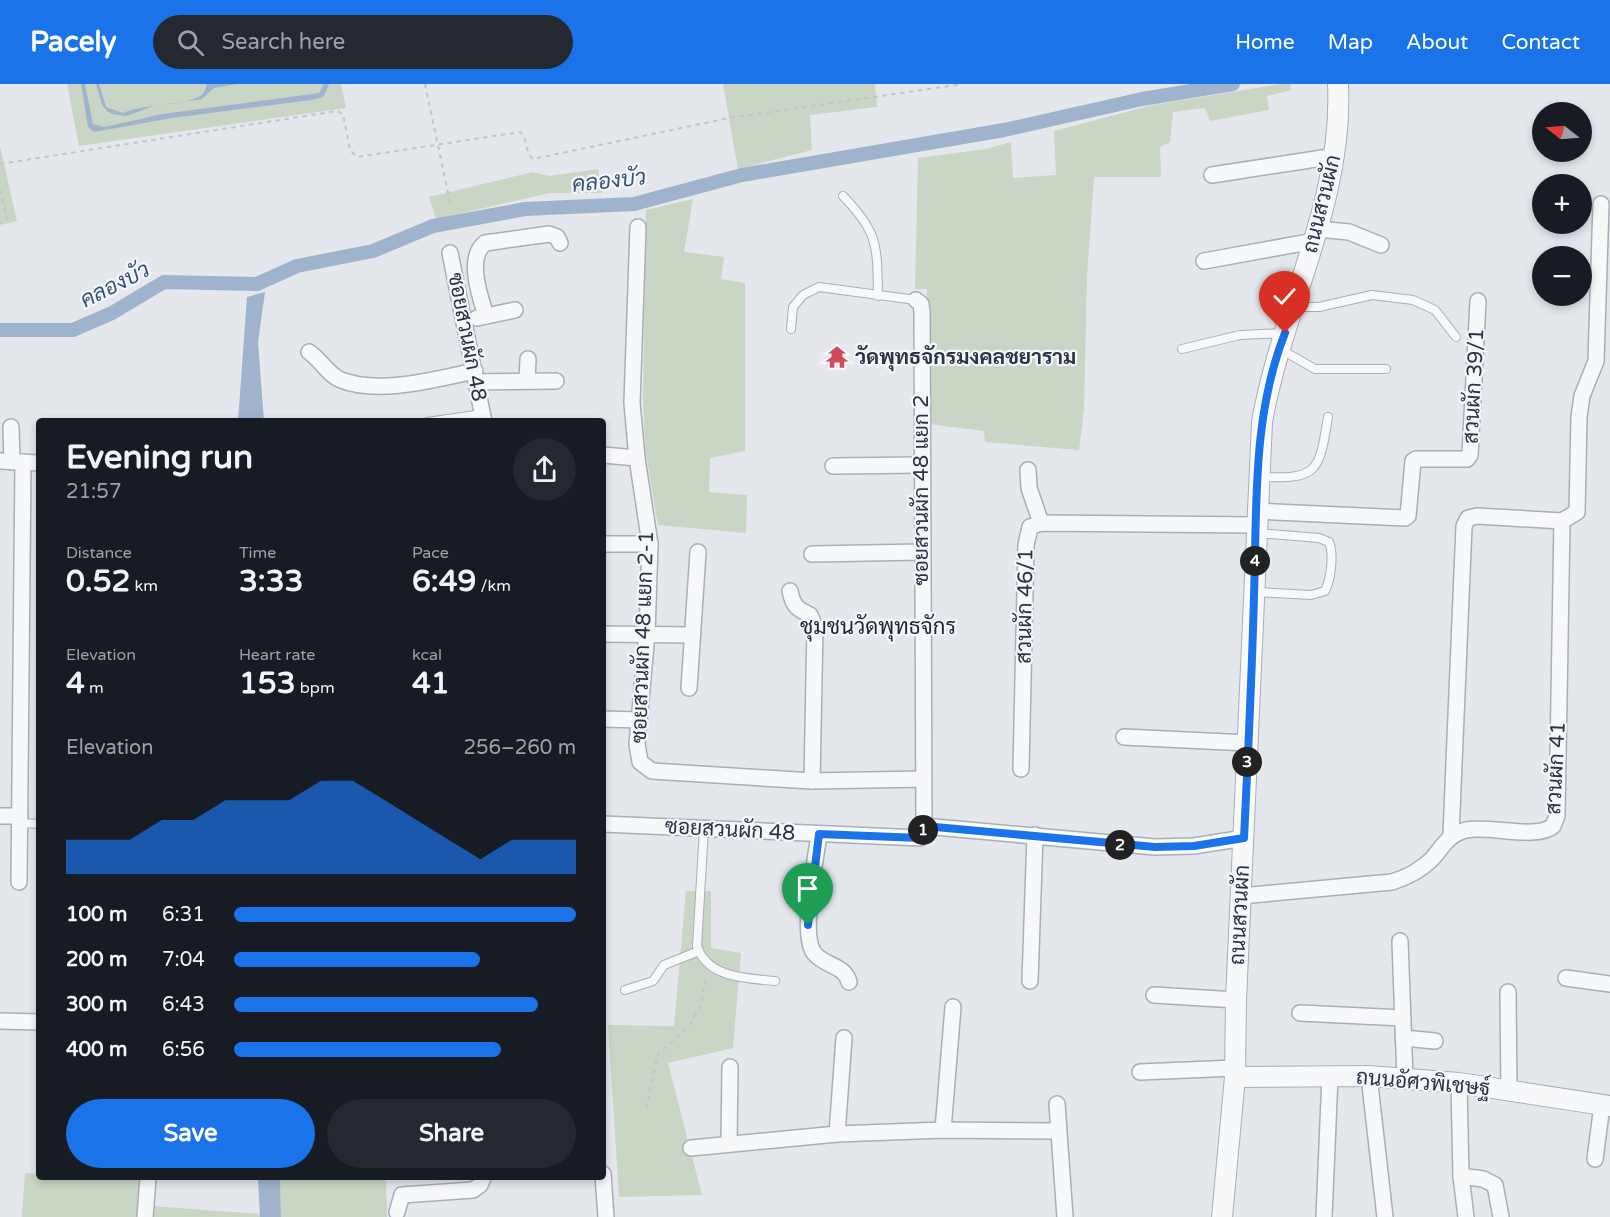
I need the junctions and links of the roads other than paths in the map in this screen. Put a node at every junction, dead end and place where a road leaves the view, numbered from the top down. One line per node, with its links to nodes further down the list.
1 (1338, 93): 2 (street, ถนนสวนผัก)
2 (1335, 156): 3 (street); 7 (street, ถนนสวนผัก)
3 (1212, 175)
4 (843, 196): 12 (lane)
5 (1601, 204): 40 (street)
6 (638, 227): 33 (street, ซอยสวนผัก 48 แยก 2-1)
7 (1316, 235): 9 (street); 11 (street); 15 (street, ถนนสวนผัก)
8 (560, 243): 17 (street)
9 (1381, 245)
10 (450, 253): 18 (street, ซอยสวนผัก 48)
11 (1204, 261)
12 (878, 296): 13 (lane); 19 (lane)
13 (916, 300): 36 (street, ซอยสวนผัก 48 แยก 2)
14 (1478, 301): 42 (street, สวนผัก 39/1)
15 (1293, 307): 20 (lane); 21 (street, ถนนสวนผัก)
16 (515, 310): 17 (street)
17 (486, 316): 18 (street)
18 (465, 322): 26 (street, ซอยสวนผัก 48)
19 (791, 329)
20 (1456, 338)
21 (1282, 341): 22 (lane); 25 (lane); 39 (street, ถนนสวนผัก)
22 (1182, 349)
23 (309, 352): 26 (street)
24 (528, 359): 27 (street)
25 (1386, 369)
26 (476, 377): 27 (street); 30 (street, ซอยสวนผัก 48)
27 (528, 381): 28 (street)
28 (556, 381)
29 (1328, 417): 39 (lane)
30 (483, 418)
31 (11, 427): 34 (street)
32 (606, 455): 33 (street)
33 (637, 458): 44 (street, ซอยสวนผัก 48 แยก 2-1)
34 (12, 462): 35 (street); 62 (street)
35 (36, 463)
36 (921, 465): 37 (street); 46 (street, ซอยสวนผัก 48 แยก 2)
37 (833, 466)
38 (1028, 470): 41 (street)
39 (1258, 477): 42 (street, ถนนสวนผัก)
40 (1562, 521): 69 (street, สวนผัก 41); 69 (street)
41 (1041, 523): 42 (street, สวนผัก 46/1); 58 (street, สวนผัก 46/1)
42 (1256, 523): 49 (street, ถนนสวนผัก); 49 (lane)
43 (606, 544): 44 (street)
44 (650, 544): 51 (street, ซอยสวนผัก 48 แยก 2-1)
45 (698, 552): 52 (street)
46 (921, 552): 47 (street); 59 (street, ซอยสวนผัก 48 แยก 2)
47 (812, 554)
48 (790, 591): 60 (street)
49 (1255, 592): 57 (street, ถนนสวนผัก)
50 (606, 634): 51 (street)
51 (647, 634): 52 (street); 55 (street, ซอยสวนผัก 48 แยก 2-1)
52 (692, 634): 53 (street)
53 (689, 688)
54 (606, 719): 55 (street)
55 (639, 720): 60 (street, ซอยสวนผัก 48 แยก 2-1)
56 (1124, 737): 57 (street)
57 (1248, 743): 70 (street, ถนนสวนผัก)
58 (1021, 769)
59 (923, 779): 60 (street, ซอยสวนผัก 48 แยก 2-1); 65 (street, ซอยสวนผัก 48 แยก 2)
60 (812, 781)
61 (0, 816): 62 (street)
62 (20, 819): 63 (lane); 71 (street)
63 (36, 823)
64 (606, 824): 66 (street, ซอยสวนผัก 48)
65 (924, 826): 67 (street, ซอยสวนผัก 48); 68 (street)
66 (704, 829): 67 (street, ซอยสวนผัก 48); 74 (lane)
67 (819, 834): 78 (street)
68 (1035, 835): 70 (street); 77 (street)
69 (1451, 835): 72 (street)
70 (1244, 838): 72 (street, ถนนสวนผัก)
71 (19, 882)
72 (1241, 896): 83 (street, ถนนสวนผัก)
73 (1400, 941): 86 (street)
74 (699, 951): 76 (lane); 80 (lane)
75 (1566, 978): 79 (street)
76 (775, 981)
77 (1030, 981)
78 (849, 982)
79 (1610, 984)
80 (626, 990)
81 (1508, 992): 99 (street)
82 (1154, 995): 83 (street)
83 (1236, 1000): 94 (street, ถนนสวนผัก)
84 (953, 1008): 102 (street)
85 (1300, 1013): 86 (street)
86 (1403, 1018): 90 (street)
87 (0, 1021): 88 (street)
88 (36, 1022)
89 (844, 1038): 104 (street)
90 (1403, 1038): 91 (street); 97 (street)
91 (1435, 1041)
92 (730, 1067): 105 (street)
93 (1140, 1072): 94 (street)
94 (1235, 1073): 95 (street, ถนนอัศวพิเชษฐ์); 116 (street, ถนนสวนผัก)
95 (1330, 1076): 96 (street, ถนนอัศวพิเชษฐ์); 117 (street)
96 (1369, 1076): 97 (street, ถนนอัศวพิเชษฐ์); 118 (street)
97 (1405, 1079): 98 (street, ถนนอัศวพิเชษฐ์)
98 (1459, 1083): 99 (street, ถนนอัศวพิเชษฐ์); 108 (street)
99 (1509, 1092): 101 (street, ถนนอัศวพิเชษฐ์)
100 (1057, 1104): 103 (street)
101 (1606, 1106): 107 (street)
102 (943, 1130): 103 (street); 104 (street)
103 (1058, 1131): 115 (street)
104 (837, 1134): 105 (street)
105 (729, 1144): 106 (street)
106 (691, 1148)
107 (1595, 1159)
108 (1461, 1176): 119 (street); 120 (street)
109 (148, 1180): 113 (street)
110 (482, 1180): 112 (street)
111 (603, 1180): 114 (street)
112 (397, 1212)
113 (145, 1217)
114 (606, 1217)
115 (1065, 1217)
116 (1222, 1217)
117 (1324, 1217)
118 (1385, 1217)
119 (1466, 1217)
120 (1501, 1217)

